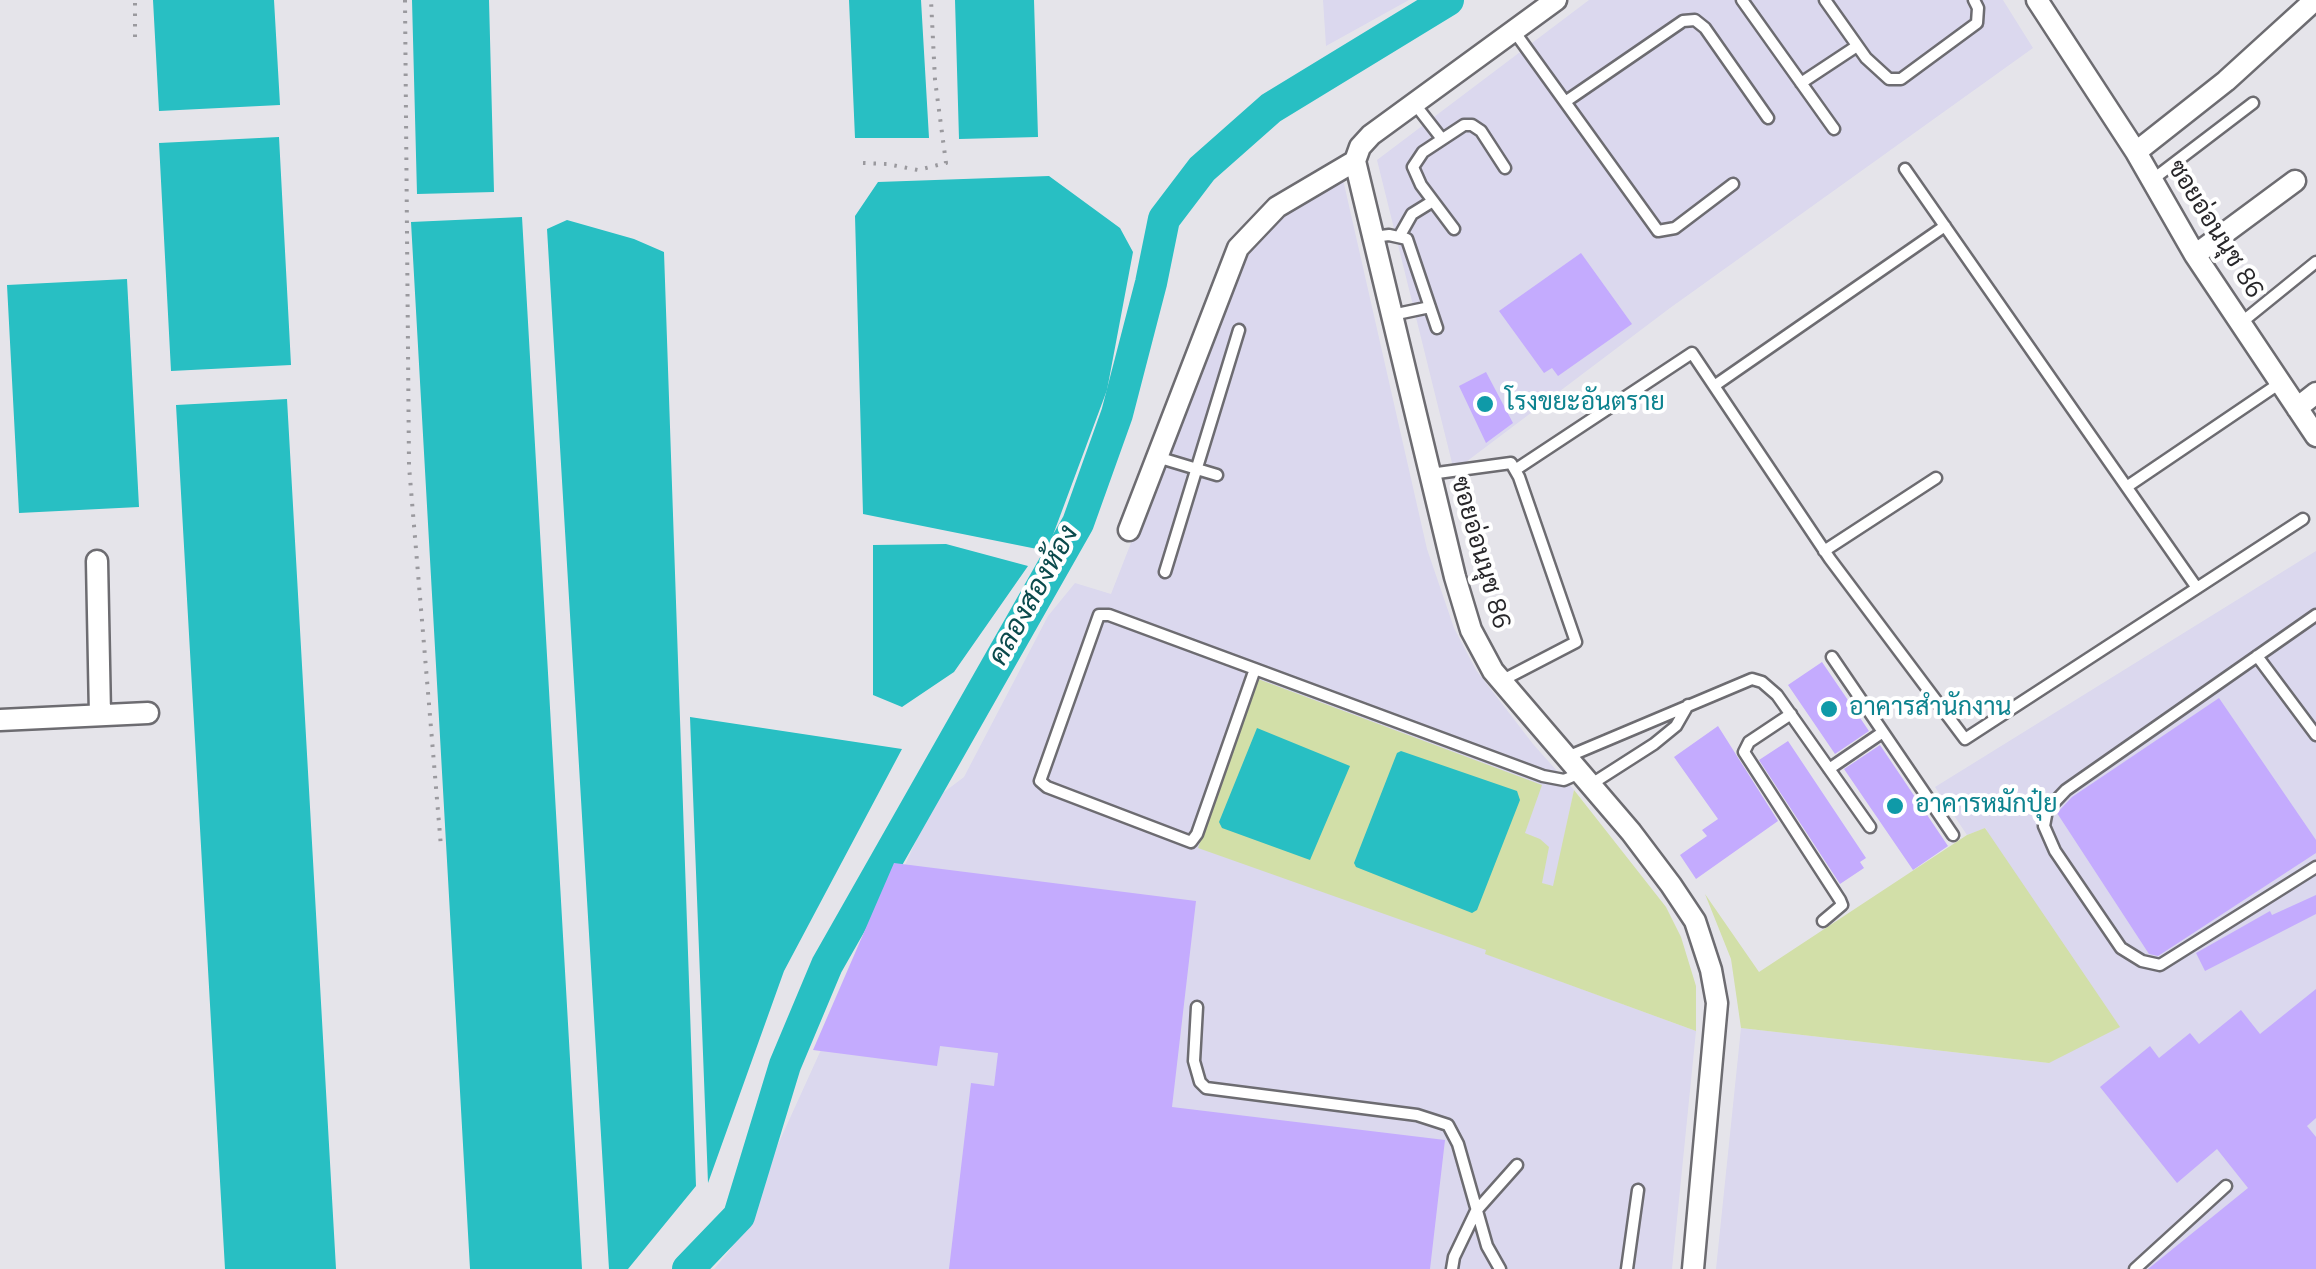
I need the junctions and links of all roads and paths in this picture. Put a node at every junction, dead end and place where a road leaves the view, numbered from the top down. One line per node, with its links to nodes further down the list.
1 (135, 0): 11 (path)
2 (405, 0): 74 (path)
3 (931, 0): 22 (path)
4 (1556, 0): 10 (street)
5 (1742, 0): 13 (lane)
6 (1825, 0): 12 (lane)
7 (1974, 0): 12 (lane)
8 (2037, 0): 20 (street, ซอยอ่อนนุช 86)
9 (2315, 0): 20 (street)
10 (1514, 31): 14 (lane); 15 (street)
11 (135, 36)
12 (1857, 46): 13 (lane)
13 (1800, 82): 18 (lane)
14 (1566, 102): 17 (lane); 27 (lane)
15 (1414, 103): 19 (lane); 21 (street)
16 (2253, 103): 25 (lane)
17 (1768, 118)
18 (1834, 129)
19 (1442, 139): 23 (lane); 28 (lane)
20 (2136, 152): 25 (street, ซอยอ่อนนุช 86)
21 (1355, 161): 31 (street, ซอยอ่อนนุช 86); 45 (street)
22 (864, 164)
23 (1505, 168)
24 (1905, 169): 29 (lane)
25 (2152, 181): 33 (street, ซอยอ่อนนุช 86)
26 (2294, 181): 33 (street)
27 (1733, 184)
28 (1433, 201): 30 (lane); 32 (lane)
29 (1945, 226): 41 (lane); 51 (lane)
30 (1454, 228)
31 (1372, 237): 32 (lane); 36 (street, ซอยอ่อนนุช 86)
32 (1400, 238): 35 (lane)
33 (2195, 255): 37 (street, ซอยอ่อนนุช 86)
34 (2316, 262): 37 (lane)
35 (1430, 307): 36 (lane); 38 (lane)
36 (1392, 315): 49 (street, ซอยอ่อนนุช 86)
37 (2242, 322): 40 (street, ซอยอ่อนนุช 86)
38 (1436, 328)
39 (1239, 330): 46 (lane)
40 (2281, 382): 43 (street, ซอยอ่อนนุช 86); 51 (lane)
41 (1714, 386): 47 (lane); 54 (lane)
42 (2316, 394): 43 (street)
43 (2297, 408): 44 (street, ซอยอ่อนนุช 86)
44 (2316, 436)
45 (1157, 457): 46 (lane); 53 (street)
46 (1197, 469): 48 (lane); 56 (lane)
47 (1516, 470): 49 (lane); 62 (lane)
48 (1217, 474)
49 (1430, 474): 62 (street, ซอยอ่อนนุช 86)
50 (1936, 478): 54 (lane)
51 (2128, 486): 57 (lane)
52 (2303, 519): 57 (lane)
53 (1129, 530)
54 (1824, 551): 57 (lane)
55 (97, 561): 66 (street)
56 (1165, 572)
57 (2197, 588)
58 (2316, 615): 60 (lane)
59 (1832, 656): 68 (lane)
60 (2257, 656): 69 (lane); 75 (lane)
61 (1255, 669): 61 (lane); 71 (lane)
62 (1501, 682): 71 (street, ซอยอ่อนนุช 86)
63 (1689, 704): 65 (lane); 71 (lane); 71 (lane)
64 (148, 712): 66 (street)
65 (1791, 714): 70 (lane); 76 (lane)
66 (100, 715): 67 (street)
67 (0, 720)
68 (1883, 732): 70 (lane); 73 (lane)
69 (2316, 736)
70 (1829, 769): 72 (lane)
71 (1579, 772): 85 (street, ซอยอ่อนนุช 86)
72 (1870, 827)
73 (1953, 835)
74 (441, 847)
75 (2316, 867)
76 (1823, 921)
77 (1197, 1007): 81 (lane)
78 (1516, 1165): 81 (lane)
79 (2226, 1186): 86 (lane)
80 (1638, 1190): 84 (lane)
81 (1476, 1211): 82 (lane); 83 (lane)
82 (1452, 1269)
83 (1500, 1269)
84 (1627, 1269)
85 (1692, 1269)
86 (2135, 1269)

